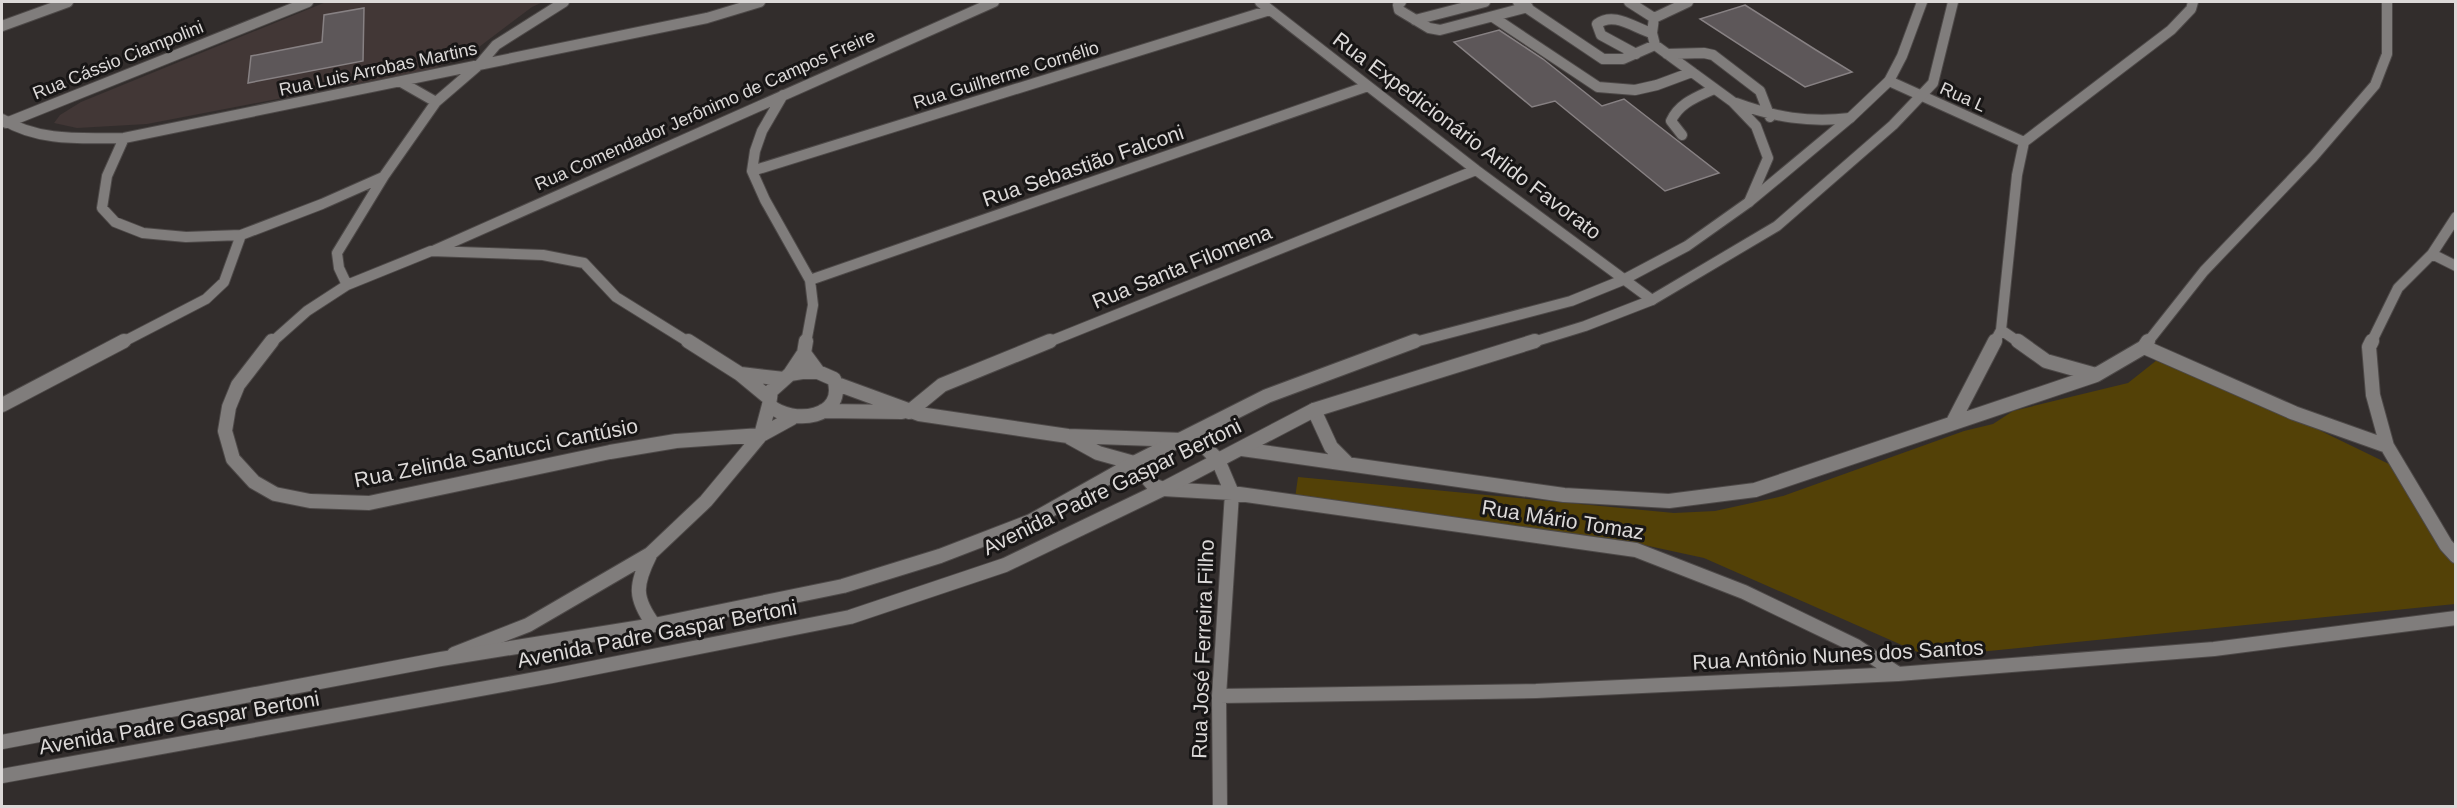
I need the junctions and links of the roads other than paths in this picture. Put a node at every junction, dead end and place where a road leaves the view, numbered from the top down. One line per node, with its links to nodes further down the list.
1 (68, 2): 22 (street)
2 (308, 2): 39 (street, Rua Cássio Ciampolini)
3 (564, 2): 27 (street)
4 (760, 2): 27 (street, Rua Luis Arrobas Martins)
5 (994, 2): 33 (street, Rua Comendador Jerônimo de Campos Freire)
6 (1260, 2): 18 (street, Rua Expedicionário Arlido Favorato)
7 (1401, 2): 21 (street)
8 (1485, 2): 21 (street)
9 (1518, 2): 17 (street)
10 (1629, 2): 20 (street)
11 (1688, 2): 16 (street)
12 (1922, 2): 29 (street, Avenida Padre Gaspar Bertoni)
13 (1953, 2): 34 (street, Avenida Padre Gaspar Bertoni)
14 (2193, 2): 42 (street)
15 (2387, 2): 57 (street)
16 (1671, 4): 20 (street)
17 (1527, 8): 19 (street); 25 (street)
18 (1270, 10): 31 (street, Rua Expedicionário Arlido Favorato); 44 (street, Rua Guilherme Cornélio)
19 (1492, 17): 21 (street); 28 (street)
20 (1654, 18): 23 (street)
21 (1415, 20)
22 (2, 26)
23 (1652, 33): 24 (street); 25 (street)
24 (1655, 45): 25 (street); 26 (street)
25 (1636, 54)
26 (1667, 54): 28 (street); 37 (street)
27 (480, 65): 30 (street, Rua Luis Arrobas Martins); 35 (street)
28 (1692, 72): 32 (street)
29 (1889, 81): 34 (street, Rua L); 38 (street, Avenida Padre Gaspar Bertoni)
30 (401, 82): 35 (street); 41 (street, Rua Luis Arrobas Martins)
31 (1368, 86): 43 (street, Rua Expedicionário Arlido Favorato); 52 (street, Rua Sebastião Falconi)
32 (1714, 89): 36 (street); 40 (street)
33 (783, 95): 44 (street); 49 (street, Rua Comendador Jerônimo de Campos Freire)
34 (1922, 96): 42 (street, Rua L); 55 (street, Avenida Padre Gaspar Bertoni)
35 (436, 102): 45 (street)
36 (1733, 102): 37 (street); 46 (street)
37 (1770, 117): 38 (street)
38 (1850, 118): 46 (street, Avenida Padre Gaspar Bertoni)
39 (4, 121): 41 (street, Rua Luis Arrobas Martins)
40 (1682, 135)
41 (124, 138): 48 (street)
42 (2024, 142): 56 (street)
43 (1476, 170): 53 (street, Rua Expedicionário Arlido Favorato); 68 (street, Rua Santa Filomena)
44 (752, 171): 52 (street)
45 (384, 176): 48 (street); 54 (street)
46 (1749, 202): 53 (street, Avenida Padre Gaspar Bertoni)
47 (2456, 217): 50 (street)
48 (241, 236): 65 (street)
49 (431, 251): 54 (street, Rua Zelinda Santucci Cantúsio); 60 (street, Rua Zelinda Santucci Cantúsio)
50 (2432, 254): 51 (street); 74 (street)
51 (2456, 267)
52 (810, 280): 58 (street)
53 (1623, 280): 55 (street, Rua Expedicionário Arlido Favorato); 73 (street, Avenida Padre Gaspar Bertoni)
54 (347, 285): 71 (street, Rua Zelinda Santucci Cantúsio)
55 (1652, 300): 66 (street, Avenida Padre Gaspar Bertoni)
56 (2001, 330): 61 (street); 70 (street)
57 (2144, 347): 61 (street); 74 (street)
58 (804, 353): 59 (street); 62 (street)
59 (818, 372): 62 (street); 63 (street)
60 (740, 374): 62 (street, Rua Zelinda Santucci Cantúsio); 64 (street, Rua Zelinda Santucci Cantúsio)
61 (2096, 375): 70 (street)
62 (787, 376): 64 (street)
63 (837, 384): 67 (street); 68 (street)
64 (769, 402): 69 (street); 71 (street)
65 (2, 405)
66 (1314, 410): 75 (street, Avenida Padre Gaspar Bertoni); 77 (street)
67 (823, 411): 68 (street); 69 (street)
68 (909, 412): 72 (street)
69 (792, 418): 71 (street)
70 (1953, 422): 77 (street)
71 (761, 435): 81 (street)
72 (1068, 436): 73 (street); 78 (street)
73 (1183, 440): 76 (street); 78 (street, Avenida Padre Gaspar Bertoni)
74 (2387, 446): 82 (street)
75 (1242, 449): 76 (street, Avenida Padre Gaspar Bertoni); 77 (street)
76 (1218, 460): 79 (street, Avenida Padre Gaspar Bertoni); 80 (street)
77 (1346, 462)
78 (1134, 463): 79 (street); 84 (street, Avenida Padre Gaspar Bertoni)
79 (1163, 489): 80 (street, Rua Mário Tomaz); 89 (street, Avenida Padre Gaspar Bertoni)
80 (1232, 493): 86 (street, Rua Mário Tomaz); 87 (street, Rua José Ferreira Filho)
81 (650, 554): 84 (street); 85 (street)
82 (2456, 556)
83 (2456, 618): 86 (street, Rua Antônio Nunes dos Santos)
84 (654, 625): 85 (street, Avenida Padre Gaspar Bertoni)
85 (441, 659): 88 (street, Avenida Padre Gaspar Bertoni)
86 (1898, 674): 87 (street, Rua Antônio Nunes dos Santos)
87 (1219, 696): 90 (street, Rua José Ferreira Filho)
88 (2, 742)
89 (2, 776)
90 (1220, 807)

